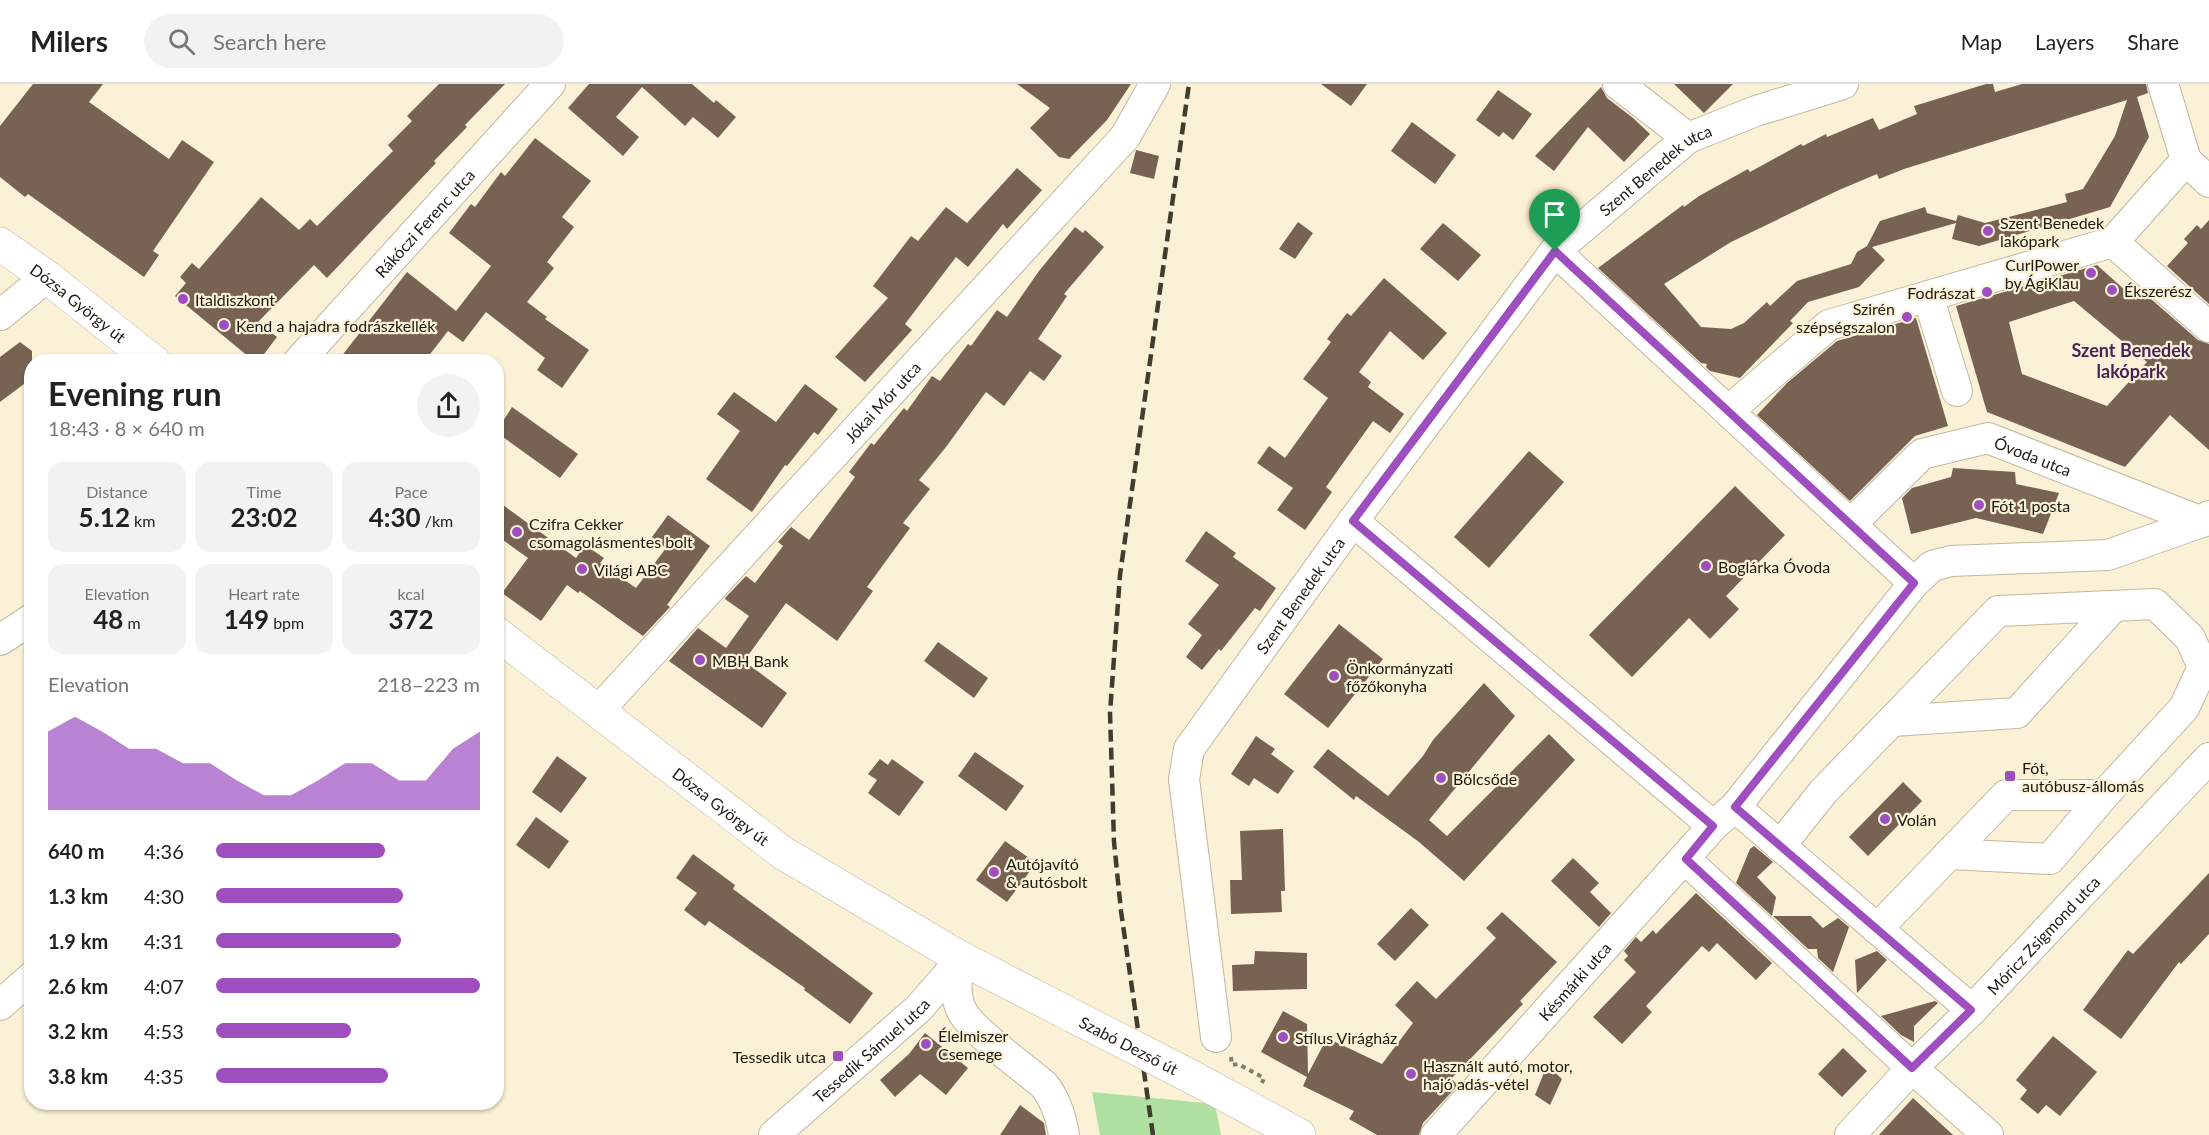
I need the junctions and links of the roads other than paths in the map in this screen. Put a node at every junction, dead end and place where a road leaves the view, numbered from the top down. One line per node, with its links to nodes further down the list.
1 (1155, 84): 29 (street, Jókai Mór utca)
2 (1618, 84): 6 (street)
3 (1843, 84): 6 (street, Szent Benedek utca)
4 (2163, 84): 7 (street)
5 (545, 86): 17 (street, Rákóczi Ferenc utca)
6 (1688, 138): 11 (street, Szent Benedek utca)
7 (2186, 160): 8 (street); 9 (street)
8 (2209, 182)
9 (2113, 242): 13 (street); 15 (street)
10 (0, 244): 12 (main road, Dózsa György út)
11 (1555, 251): 19 (street); 21 (street, Szent Benedek utca)
12 (47, 277): 14 (street); 16 (main road, Dózsa György út)
13 (1928, 296): 18 (street); 19 (street)
14 (0, 315)
15 (2209, 327)
16 (144, 354)
17 (305, 354)
18 (1957, 391)
19 (1728, 411): 22 (street)
20 (2205, 519): 22 (street, Óvoda utca); 23 (street, Késmárki utca)
21 (1353, 521): 33 (street); 42 (street, Szent Benedek utca)
22 (1851, 524): 23 (street)
23 (1914, 583): 33 (street, Késmárki utca)
24 (2114, 606): 28 (street); 30 (street); 30 (street)
25 (24, 624): 27 (street)
26 (504, 639): 29 (main road, Dózsa György út)
27 (0, 640)
28 (2206, 667): 32 (street)
29 (598, 711): 38 (main road, Dózsa György út)
30 (1892, 721): 34 (street)
31 (2209, 758): 41 (street, Móricz Zsigmond utca)
32 (2104, 795): 35 (street); 35 (street)
33 (1724, 817): 34 (street); 36 (street, Késmárki utca)
34 (1780, 846): 37 (street)
35 (1949, 854): 37 (street)
36 (1686, 859): 43 (street); 47 (street, Késmárki utca)
37 (1877, 929): 41 (street)
38 (959, 957): 44 (street, Tessedik Sámuel utca); 45 (street); 46 (main road, Szabó Dezső út, bridge)
39 (24, 984): 40 (street)
40 (0, 1005)
41 (1971, 1010): 43 (street, Móricz Zsigmond utca)
42 (1216, 1037)
43 (1912, 1068): 48 (street, Móricz Zsigmond utca); 49 (street)
44 (774, 1135)
45 (1064, 1135)
46 (1299, 1135)
47 (1436, 1135)
48 (1850, 1135)
49 (1989, 1135)

